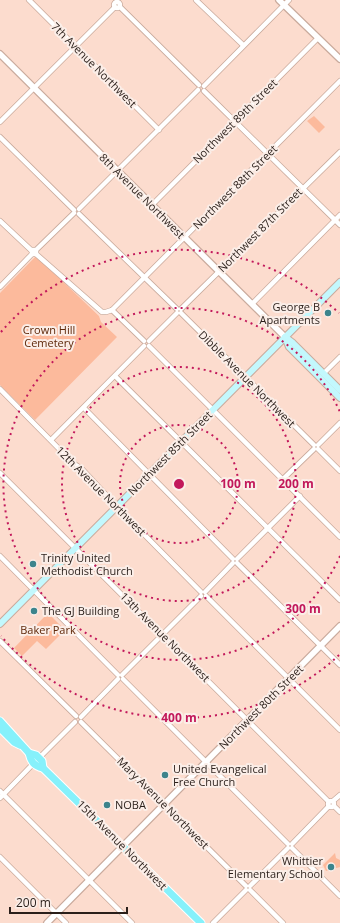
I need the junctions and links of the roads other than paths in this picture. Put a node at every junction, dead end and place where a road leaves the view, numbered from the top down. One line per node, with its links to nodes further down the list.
1 (29, 0): 8 (street, 7th Avenue Northwest)
2 (196, 0): 9 (street)
3 (279, 0): 6 (street)
4 (289, 0): 6 (street)
5 (117, 3): 8 (street); 14 (street)
6 (284, 5): 7 (street); 9 (street)
7 (318, 38): 11 (street); 15 (street, Northwest 89th Street)
8 (76, 46): 13 (street); 17 (street, 7th Avenue Northwest)
9 (243, 46): 14 (street)
10 (0, 54): 13 (street, 8th Avenue Northwest)
11 (340, 59)
12 (340, 81): 20 (street, Northwest 88th Street)
13 (34, 88): 16 (street); 21 (street, 8th Avenue Northwest)
14 (201, 88): 15 (street); 17 (street)
15 (235, 121): 20 (street); 23 (street, Northwest 89th Street)
16 (0, 122)
17 (159, 130): 21 (street)
18 (0, 137): 24 (street, Dibble Avenue Northwest)
19 (340, 152): 22 (street, Northwest 87th Street)
20 (268, 154): 22 (street); 29 (street, Northwest 88th Street)
21 (117, 171): 23 (street, 8th Avenue Northwest); 24 (street)
22 (302, 188): 27 (street); 31 (street, Northwest 87th Street)
23 (152, 205): 29 (street, 8th Avenue Northwest)
24 (77, 212): 30 (street); 32 (street, Dibble Avenue Northwest)
25 (340, 215): 27 (street)
26 (0, 220): 30 (street)
27 (335, 220): 28 (street); 35 (street)
28 (340, 225)
29 (184, 237): 31 (street, 8th Avenue Northwest); 32 (street, Northwest 88th Street)
30 (34, 252): 34 (street); 36 (street)
31 (219, 271): 35 (street, 8th Avenue Northwest); 37 (street, Northwest 87th Street)
32 (144, 277): 36 (street, Northwest 88th Street); 37 (street, Dibble Avenue Northwest)
33 (340, 282): 38 (main road, Northwest 85th Street)
34 (0, 287)
35 (252, 304): 38 (street, 8th Avenue Northwest)
36 (112, 310): 39 (street)
37 (179, 311): 39 (street, Northwest 87th Street); 43 (street, Dibble Avenue Northwest)
38 (285, 337): 41 (main road, 8th Avenue Northwest); 43 (main road, Northwest 85th Street); 46 (main road, 8th Avenue Northwest)
39 (146, 343): 42 (street, Northwest 87th Street); 48 (street)
40 (340, 357): 41 (street)
41 (324, 373): 45 (main road, 8th Avenue Northwest)
42 (116, 376): 47 (street, Northwest 87th Street); 51 (street)
43 (246, 376): 48 (main road, Northwest 85th Street); 52 (street, Dibble Avenue Northwest)
44 (0, 390): 50 (street, 12th Avenue Northwest)
45 (340, 390)
46 (340, 398)
47 (84, 408): 50 (street, Northwest 87th Street); 55 (street)
48 (213, 409): 51 (main road, Northwest 85th Street); 56 (street)
49 (340, 423): 52 (street)
50 (51, 440): 58 (street, 12th Avenue Northwest)
51 (182, 441): 55 (main road, Northwest 85th Street); 59 (street)
52 (316, 447): 53 (street, Dibble Avenue Northwest); 56 (street)
53 (340, 471)
54 (0, 473): 61 (street, 13th Avenue Northwest)
55 (149, 474): 58 (main road, Northwest 85th Street); 63 (street)
56 (283, 479): 57 (street)
57 (300, 496): 59 (street); 60 (street)
58 (116, 507): 61 (main road, Northwest 85th Street); 65 (street, 12th Avenue Northwest)
59 (268, 528): 63 (street); 66 (street)
60 (340, 537)
61 (75, 548): 64 (main road, Northwest 85th Street); 69 (street, 13th Avenue Northwest)
62 (0, 556): 64 (street)
63 (235, 561): 65 (street); 71 (street)
64 (34, 590): 67 (main road, Northwest 85th Street); 73 (street)
65 (203, 594): 69 (street); 74 (street, 12th Avenue Northwest)
66 (340, 600)
67 (0, 624)
68 (340, 626): 71 (street, Northwest 80th Street)
69 (163, 635): 73 (street); 76 (street, 13th Avenue Northwest)
70 (0, 641): 75 (street, Mary Avenue Northwest)
71 (321, 646): 72 (street); 74 (street, Northwest 80th Street)
72 (340, 665)
73 (120, 677): 75 (street); 83 (street)
74 (289, 679): 76 (street, Northwest 80th Street); 79 (street, 12th Avenue Northwest)
75 (78, 719): 82 (street); 86 (street, Mary Avenue Northwest)
76 (248, 720): 83 (street, Northwest 80th Street); 87 (street, 13th Avenue Northwest)
77 (0, 721): 80 (main road)
78 (0, 727): 80 (main road); 81 (main road)
79 (340, 730)
80 (11, 732): 81 (main road)
81 (20, 744): 82 (main road)
82 (36, 761): 84 (street); 89 (main road, 15th Avenue Northwest)
83 (206, 762): 86 (street, Northwest 80th Street); 90 (street)
84 (1, 794): 92 (street)
85 (340, 795): 87 (street)
86 (165, 804): 89 (street, Northwest 80th Street); 93 (street, Mary Avenue Northwest)
87 (331, 804): 88 (street, 13th Avenue Northwest); 90 (street)
88 (340, 812)
89 (123, 846): 92 (street, Northwest 80th Street); 99 (main road, 15th Avenue Northwest)
90 (290, 846): 93 (street); 94 (street)
91 (0, 858): 95 (street)
92 (89, 880): 95 (street, Northwest 80th Street); 98 (street)
93 (248, 888): 100 (street); 101 (street, Mary Avenue Northwest)
94 (340, 896)
95 (56, 913): 96 (street, Northwest 80th Street); 97 (street)
96 (47, 923)
97 (66, 923)
98 (132, 923)
99 (201, 923)
100 (213, 923)
101 (283, 923)

